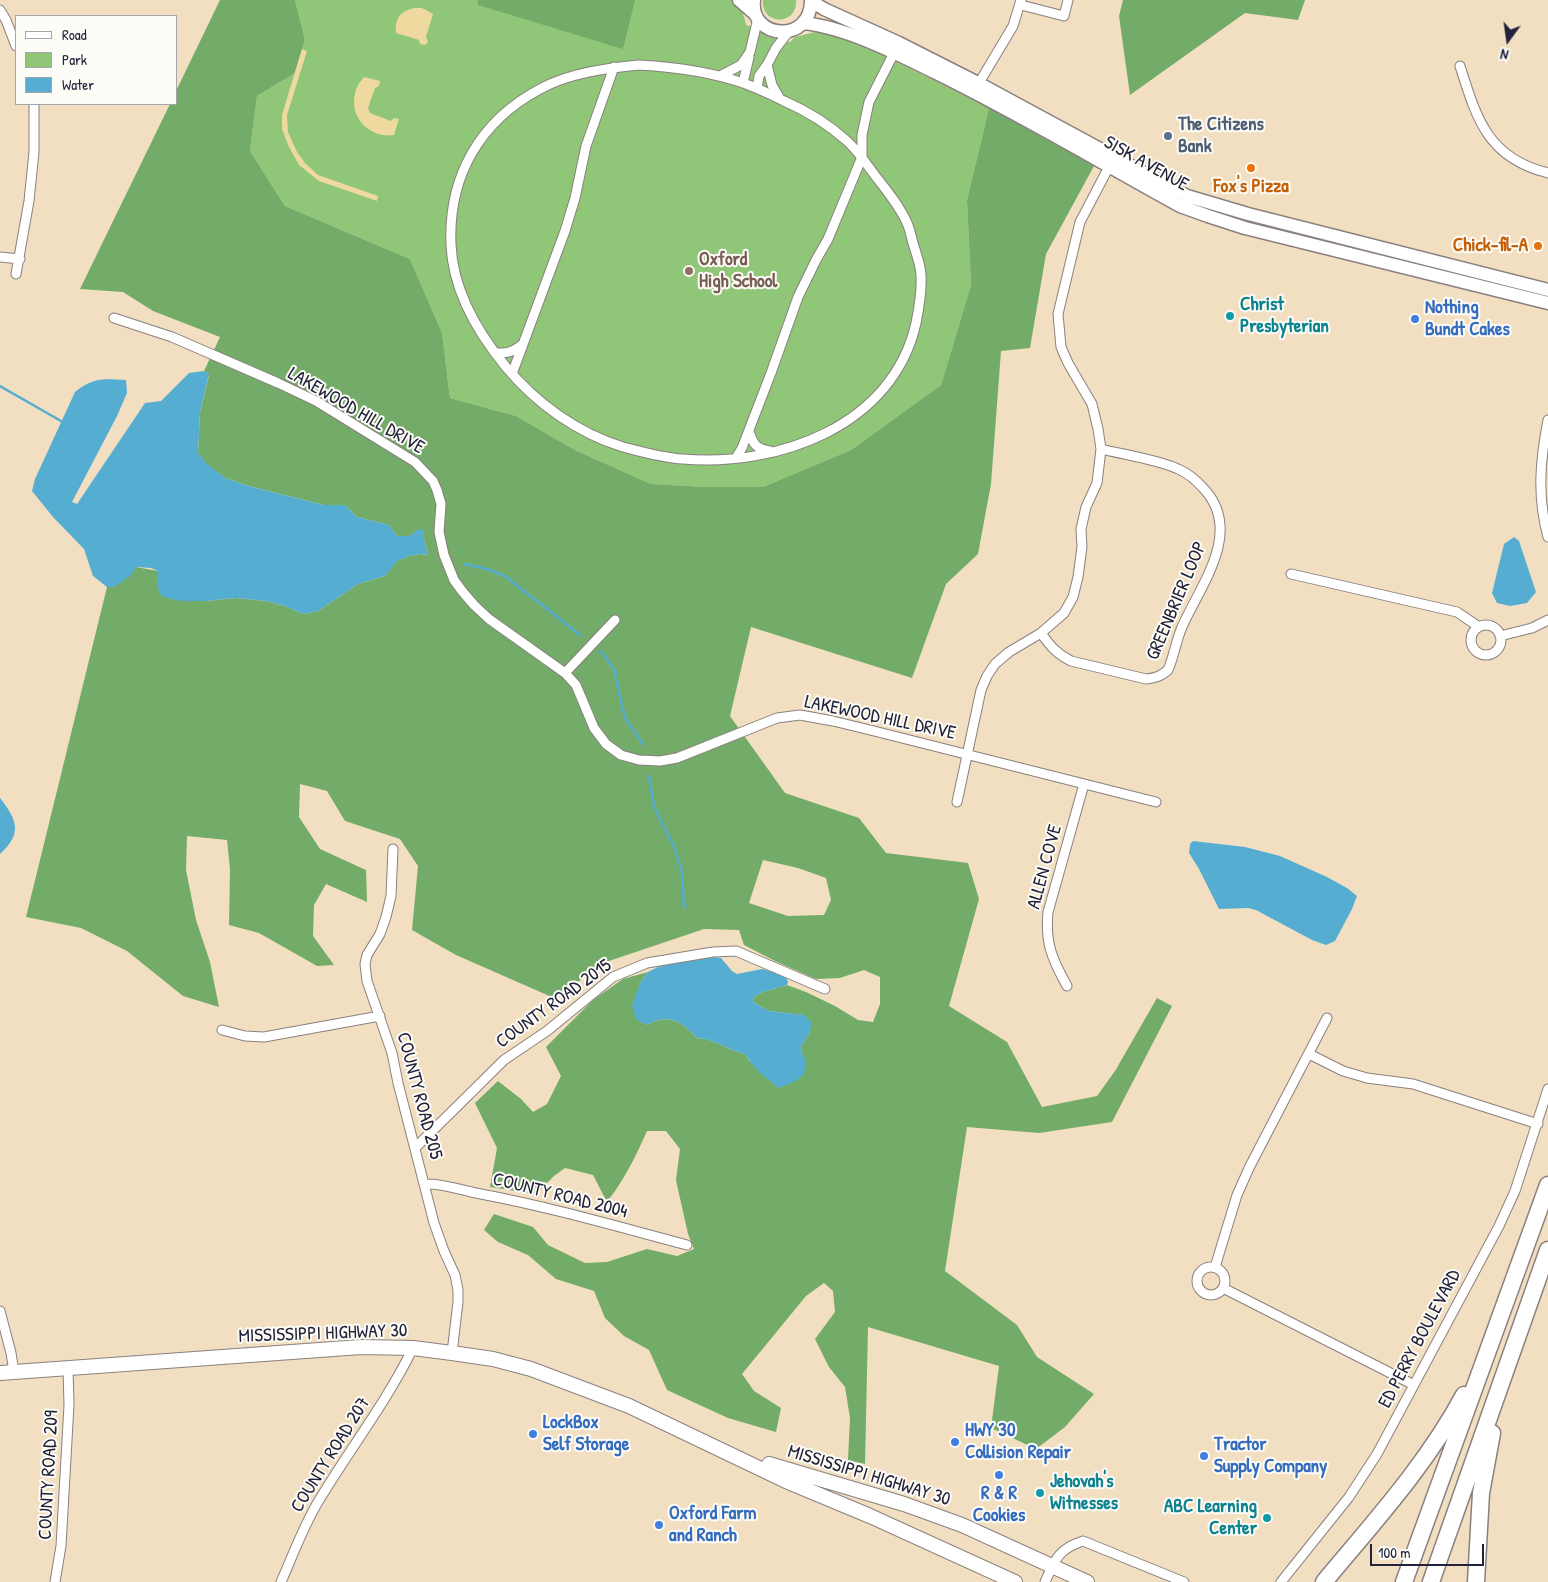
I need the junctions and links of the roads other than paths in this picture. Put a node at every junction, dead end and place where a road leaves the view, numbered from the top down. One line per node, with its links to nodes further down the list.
1 (739, 0): 7 (street)
2 (754, 0): 7 (street)
3 (1068, 0): 5 (street)
4 (811, 1): 8 (street, SISK AVENUE); 11 (street, SISK AVENUE)
5 (1021, 3): 18 (street)
6 (0, 10): 10 (street)
7 (757, 16): 9 (street); 12 (street)
8 (803, 23): 9 (street); 11 (street, SISK AVENUE)
9 (789, 31): 13 (street)
10 (15, 43)
11 (897, 47): 18 (street, SISK AVENUE); 22 (street)
12 (750, 52): 16 (street); 17 (street)
13 (767, 65): 19 (street); 20 (street)
14 (1460, 66): 24 (street)
15 (614, 67): 16 (street); 31 (street); 32 (street)
16 (720, 76): 17 (street)
17 (743, 83): 19 (street)
18 (976, 87): 23 (street, SISK AVENUE)
19 (757, 88): 20 (street)
20 (780, 99): 22 (street)
21 (34, 105): 26 (street)
22 (862, 157): 35 (street); 37 (street)
23 (1112, 161): 28 (street, SISK AVENUE); 29 (street, SISK AVENUE); 36 (street)
24 (1548, 173)
25 (0, 257): 26 (street)
26 (20, 259): 27 (street)
27 (16, 274)
28 (1548, 290)
29 (1548, 303)
30 (114, 318): 46 (street, LAKEWOOD HILL DRIVE)
31 (524, 342): 32 (street); 33 (street)
32 (494, 352): 33 (street)
33 (512, 374): 38 (street)
34 (1548, 420): 39 (street)
35 (749, 431): 37 (street); 38 (street)
36 (1101, 449): 44 (street); 44 (street, GREENBRIER LOOP)
37 (773, 452): 38 (street)
38 (736, 458)
39 (1548, 537)
40 (1291, 574): 43 (street)
41 (615, 620): 46 (street)
42 (1548, 620): 45 (street)
43 (1479, 627): 45 (street); 45 (street)
44 (1041, 633): 47 (street)
45 (1500, 636)
46 (565, 673): 47 (street, LAKEWOOD HILL DRIVE)
47 (967, 754): 48 (street, LAKEWOOD HILL DRIVE); 49 (street)
48 (1084, 784): 50 (street, LAKEWOOD HILL DRIVE); 52 (street, ALLEN COVE)
49 (957, 802)
50 (1156, 802)
51 (393, 850): 54 (street, COUNTY ROAD 205)
52 (1067, 986)
53 (825, 989): 60 (street, COUNTY ROAD 2015)
54 (380, 1016): 56 (street); 60 (street, COUNTY ROAD 205)
55 (1327, 1018): 57 (street)
56 (222, 1030)
57 (1309, 1054): 59 (street); 65 (street)
58 (1548, 1089): 59 (street, ED PERRY BOULEVARD)
59 (1538, 1124): 74 (street, ED PERRY BOULEVARD)
60 (416, 1147): 61 (street, COUNTY ROAD 205)
61 (425, 1184): 63 (street, COUNTY ROAD 2004); 71 (street, COUNTY ROAD 205)
62 (1548, 1185): 69 (highway)
63 (687, 1245)
64 (1548, 1250): 68 (highway)
65 (1215, 1267): 66 (street); 66 (street)
66 (1223, 1288): 74 (street)
67 (0, 1311): 73 (street)
68 (1513, 1346): 88 (highway); 89 (highway)
69 (1490, 1347): 86 (highway); 87 (highway)
70 (413, 1348): 71 (main road, MISSISSIPPI HIGHWAY 30); 72 (main road, MISSISSIPPI HIGHWAY 30); 80 (street, COUNTY ROAD 207)
71 (452, 1353): 75 (main road, MISSISSIPPI HIGHWAY 30)
72 (68, 1369): 73 (main road, MISSISSIPPI HIGHWAY 30); 79 (street, COUNTY ROAD 209)
73 (7, 1372)
74 (1414, 1385): 85 (street, ED PERRY BOULEVARD)
75 (693, 1436): 76 (main road, MISSISSIPPI HIGHWAY 30); 77 (main road, MISSISSIPPI HIGHWAY 30)
76 (878, 1496): 77 (main road); 78 (main road, MISSISSIPPI HIGHWAY 30)
77 (870, 1516): 81 (main road, MISSISSIPPI HIGHWAY 30)
78 (1052, 1566): 82 (street); 83 (main road, MISSISSIPPI HIGHWAY 30); 84 (street)
79 (55, 1582)
80 (281, 1582)
81 (1015, 1582)
82 (1045, 1582)
83 (1087, 1582)
84 (1184, 1582)
85 (1281, 1582)
86 (1324, 1582)
87 (1404, 1582)
88 (1432, 1582)
89 (1476, 1582)

